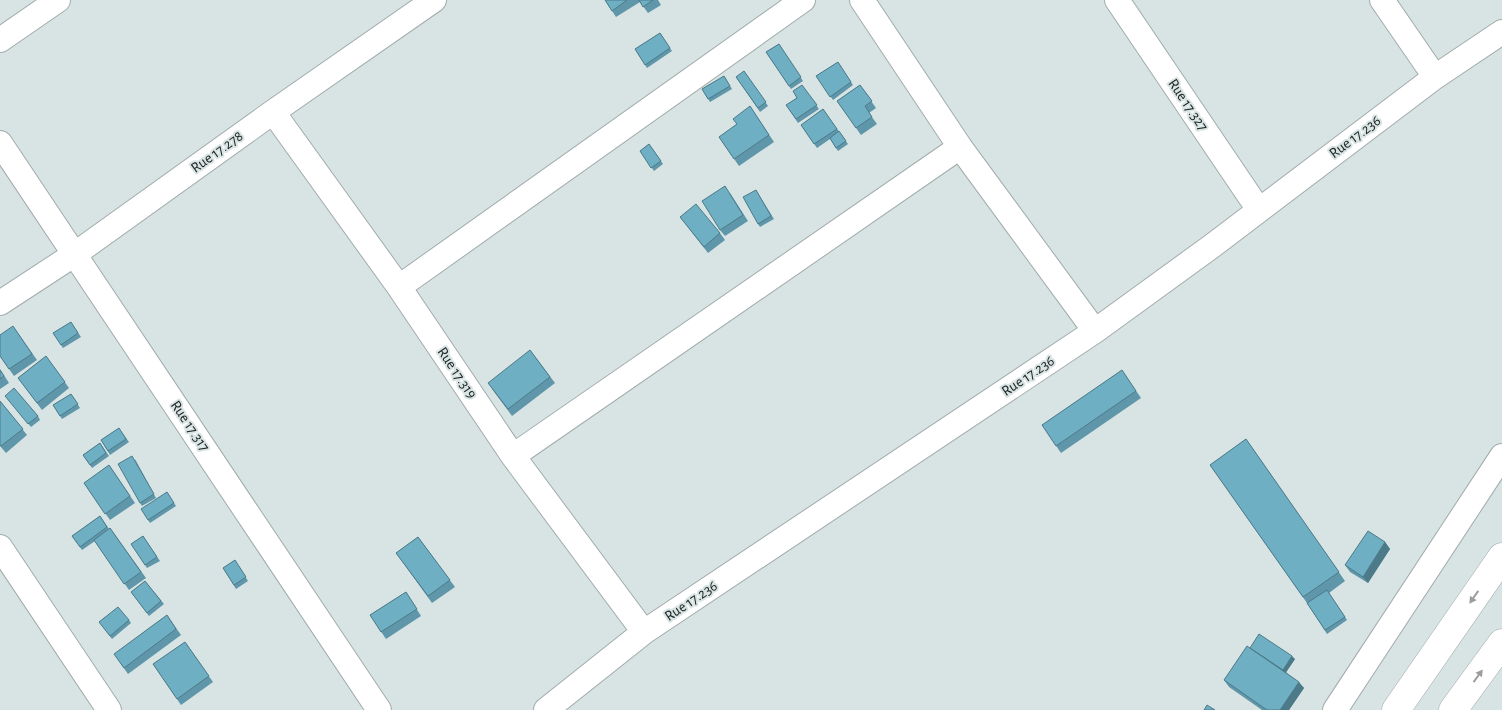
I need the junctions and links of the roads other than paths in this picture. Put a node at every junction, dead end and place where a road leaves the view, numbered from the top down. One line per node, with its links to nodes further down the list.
1 (58, 0): 8 (street)
2 (434, 0): 10 (street, Rue 17.278)
3 (803, 0): 15 (street)
4 (862, 0): 12 (street)
5 (1117, 0): 13 (street, Rue 17.327)
6 (1382, 0): 9 (street)
7 (1502, 32): 9 (street, Rue 17.236)
8 (0, 40)
9 (1435, 77): 13 (street, Rue 17.236)
10 (273, 112): 14 (street, Rue 17.278); 15 (street, Rue 17.319)
11 (0, 143): 14 (street, Rue 17.317)
12 (960, 147): 17 (street); 18 (street)
13 (1259, 210): 17 (street, Rue 17.236)
14 (75, 254): 16 (street, Rue 17.278); 26 (street, Rue 17.317)
15 (399, 287): 18 (street, Rue 17.319)
16 (0, 303)
17 (1096, 331): 23 (street, Rue 17.236)
18 (513, 456): 23 (street, Rue 17.319)
19 (1502, 456): 28 (street)
20 (0, 547): 22 (street)
21 (1502, 557): 29 (main road, one-way to 29)
22 (8, 575): 25 (street)
23 (644, 632): 27 (street, Rue 17.236)
24 (1502, 643): 30 (main road, one-way to 24)
25 (109, 710)
26 (379, 710)
27 (546, 710)
28 (1335, 710)
29 (1396, 710)
30 (1453, 710)

